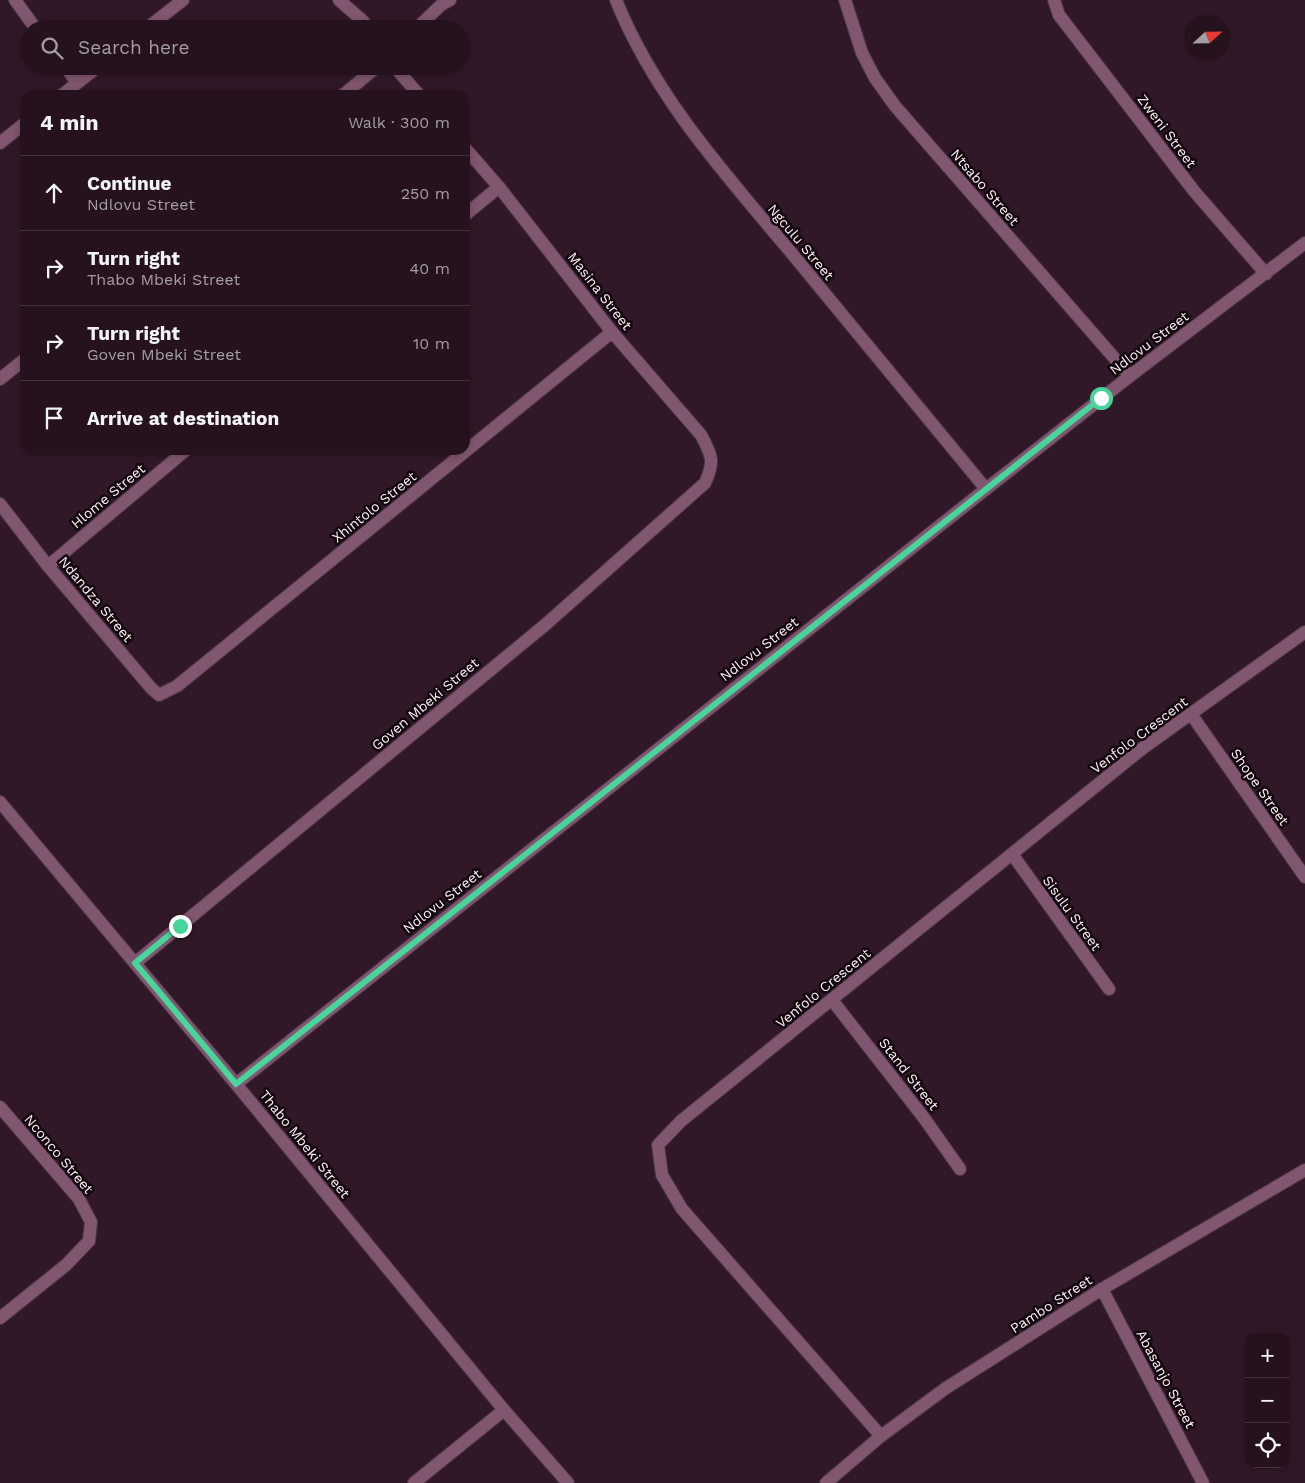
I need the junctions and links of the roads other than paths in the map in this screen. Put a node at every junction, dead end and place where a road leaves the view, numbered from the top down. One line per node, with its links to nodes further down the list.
1 (15, 0): 8 (street)
2 (183, 0): 9 (street)
3 (339, 0): 10 (street)
4 (450, 0): 11 (street)
5 (616, 0): 35 (street, Ngculu Street)
6 (844, 0): 29 (street, Ntsabo Street)
7 (1054, 0): 26 (street, Zweni Street)
8 (29, 20)
9 (157, 20)
10 (361, 20)
11 (425, 20)
12 (71, 75): 16 (street)
13 (87, 75): 16 (street)
14 (367, 75): 18 (street)
15 (402, 75): 19 (street)
16 (77, 83): 17 (street)
17 (68, 90)
18 (349, 90)
19 (415, 90)
20 (20, 127): 21 (street)
21 (0, 142)
22 (470, 154): 23 (street, Masina Street)
23 (499, 187): 24 (street); 27 (street, Masina Street)
24 (470, 211)
25 (1305, 243): 26 (street, Ndlovu Street)
26 (1266, 274): 29 (street, Ndlovu Street)
27 (612, 332): 31 (street, Xhintolo Street); 32 (street, Masina Street)
28 (20, 363): 30 (street)
29 (1130, 376): 35 (street, Ndlovu Street)
30 (0, 380)
31 (470, 448)
32 (711, 453): 44 (street, Goven Mbeki Street)
33 (180, 455): 37 (street, Hlome Street)
34 (461, 455): 39 (street, Xhintolo Street)
35 (986, 488): 47 (street, Ndlovu Street)
36 (0, 504): 37 (street, Ndandza Street)
37 (48, 566): 39 (street, Ndandza Street)
38 (1305, 632): 40 (street, Venfolo Crescent)
39 (177, 686)
40 (1190, 714): 42 (street, Venfolo Crescent); 43 (street, Shope Street)
41 (0, 802): 44 (street, Thabo Mbeki Street)
42 (1012, 854): 45 (street, Sisulu Street); 46 (street, Venfolo Crescent)
43 (1305, 878)
44 (135, 963): 47 (street, Thabo Mbeki Street)
45 (1109, 989)
46 (832, 1000): 49 (street, Stand Street); 54 (street, Venfolo Crescent)
47 (236, 1084): 53 (street, Thabo Mbeki Street)
48 (0, 1107): 52 (street, Nconco Street)
49 (960, 1169)
50 (1305, 1170): 51 (street, Pambo Street)
51 (1102, 1289): 54 (street, Pambo Street); 58 (street, Abasanjo Street)
52 (0, 1318)
53 (504, 1410): 55 (street); 56 (street, Thabo Mbeki Street)
54 (881, 1436): 57 (street, Pambo Street)
55 (414, 1483)
56 (568, 1483)
57 (826, 1483)
58 (1203, 1483)

